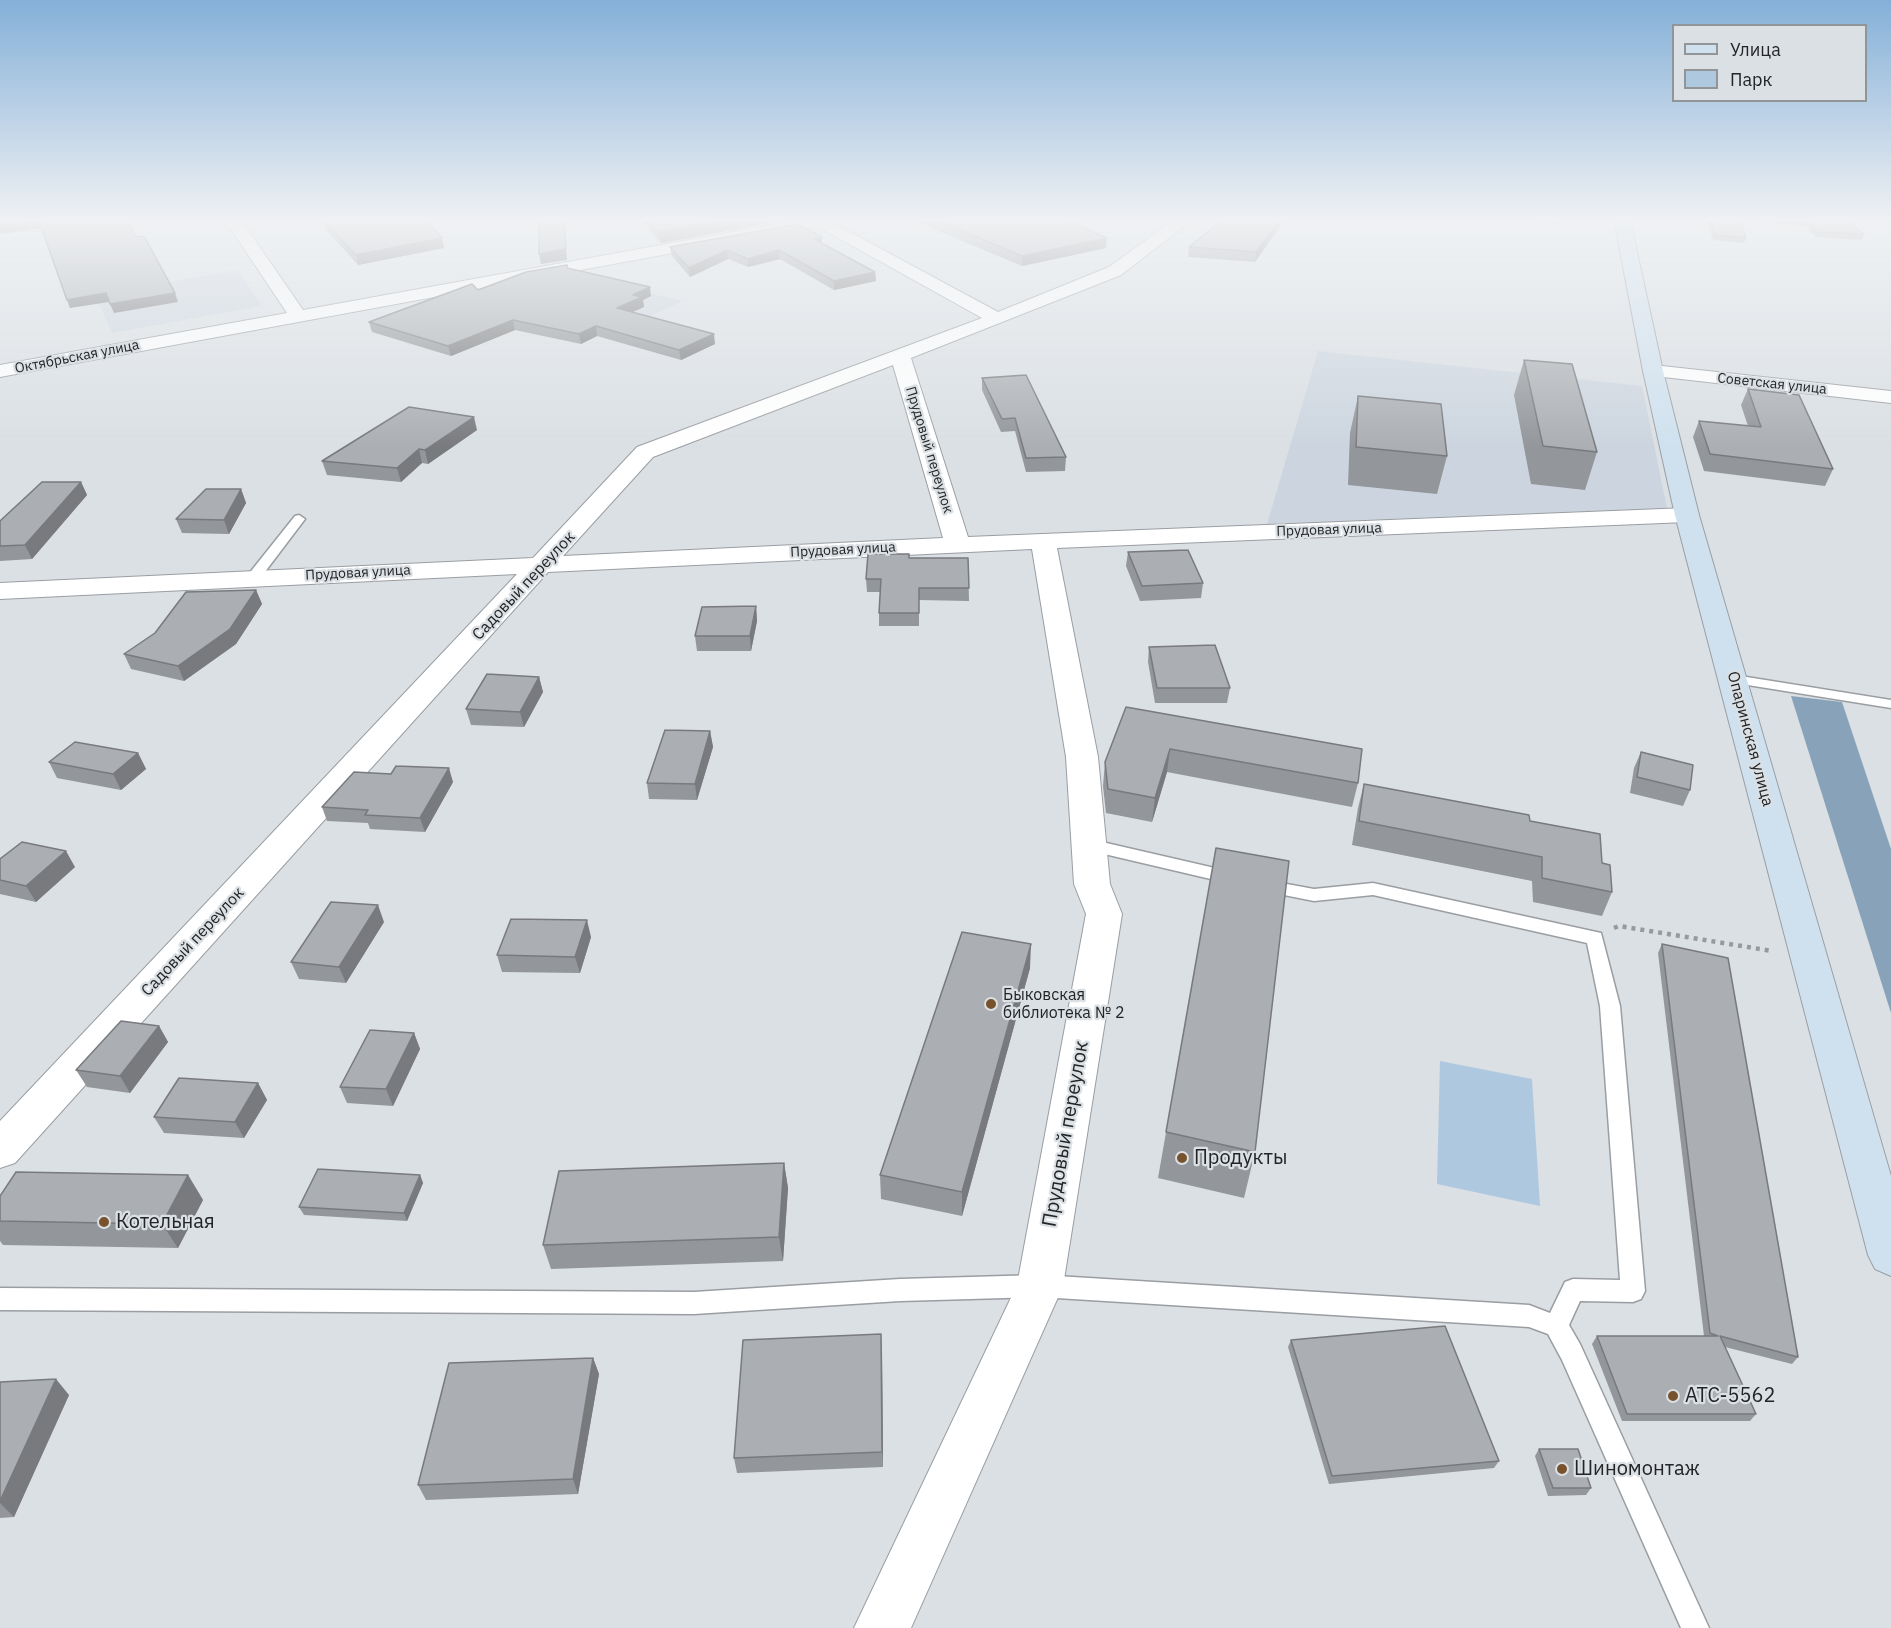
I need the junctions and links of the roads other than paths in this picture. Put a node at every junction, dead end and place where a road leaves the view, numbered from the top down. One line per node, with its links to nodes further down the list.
1 (284, 296): 6 (street)
2 (402, 296): 6 (street, Октябрьская улица)
3 (955, 296): 7 (street)
4 (1054, 296): 7 (street, Садовый переулок)
5 (1638, 296): 10 (main road, Опаринская улица)
6 (297, 315): 9 (street, Октябрьская улица)
7 (997, 319): 8 (street, Садовый переулок)
8 (900, 355): 15 (street, Прудовый переулок); 16 (street, Садовый переулок)
9 (0, 371)
10 (1653, 371): 11 (street, Советская улица); 12 (main road, Опаринская улица)
11 (1891, 397)
12 (1687, 515): 14 (street, Прудовая улица); 19 (main road, Опаринская улица)
13 (299, 519): 17 (lane)
14 (1043, 541): 15 (street, Прудовая улица); 21 (street, Прудовый переулок)
15 (958, 545): 16 (street, Прудовая улица)
16 (544, 564): 17 (street, Прудовая улица); 22 (street, Садовый переулок)
17 (253, 578): 18 (street, Прудовая улица)
18 (0, 591)
19 (1734, 679): 20 (lane); 23 (main road, Опаринская улица)
20 (1891, 704)
21 (1089, 845): 25 (street, Прудовый переулок); 27 (lane)
22 (0, 1150)
23 (1886, 1216): 24 (main road, Опаринская улица)
24 (1891, 1255)
25 (1040, 1286): 26 (lane); 27 (lane); 28 (street, Прудовый переулок)
26 (0, 1299)
27 (1556, 1326): 29 (lane)
28 (882, 1628)
29 (1695, 1628)

